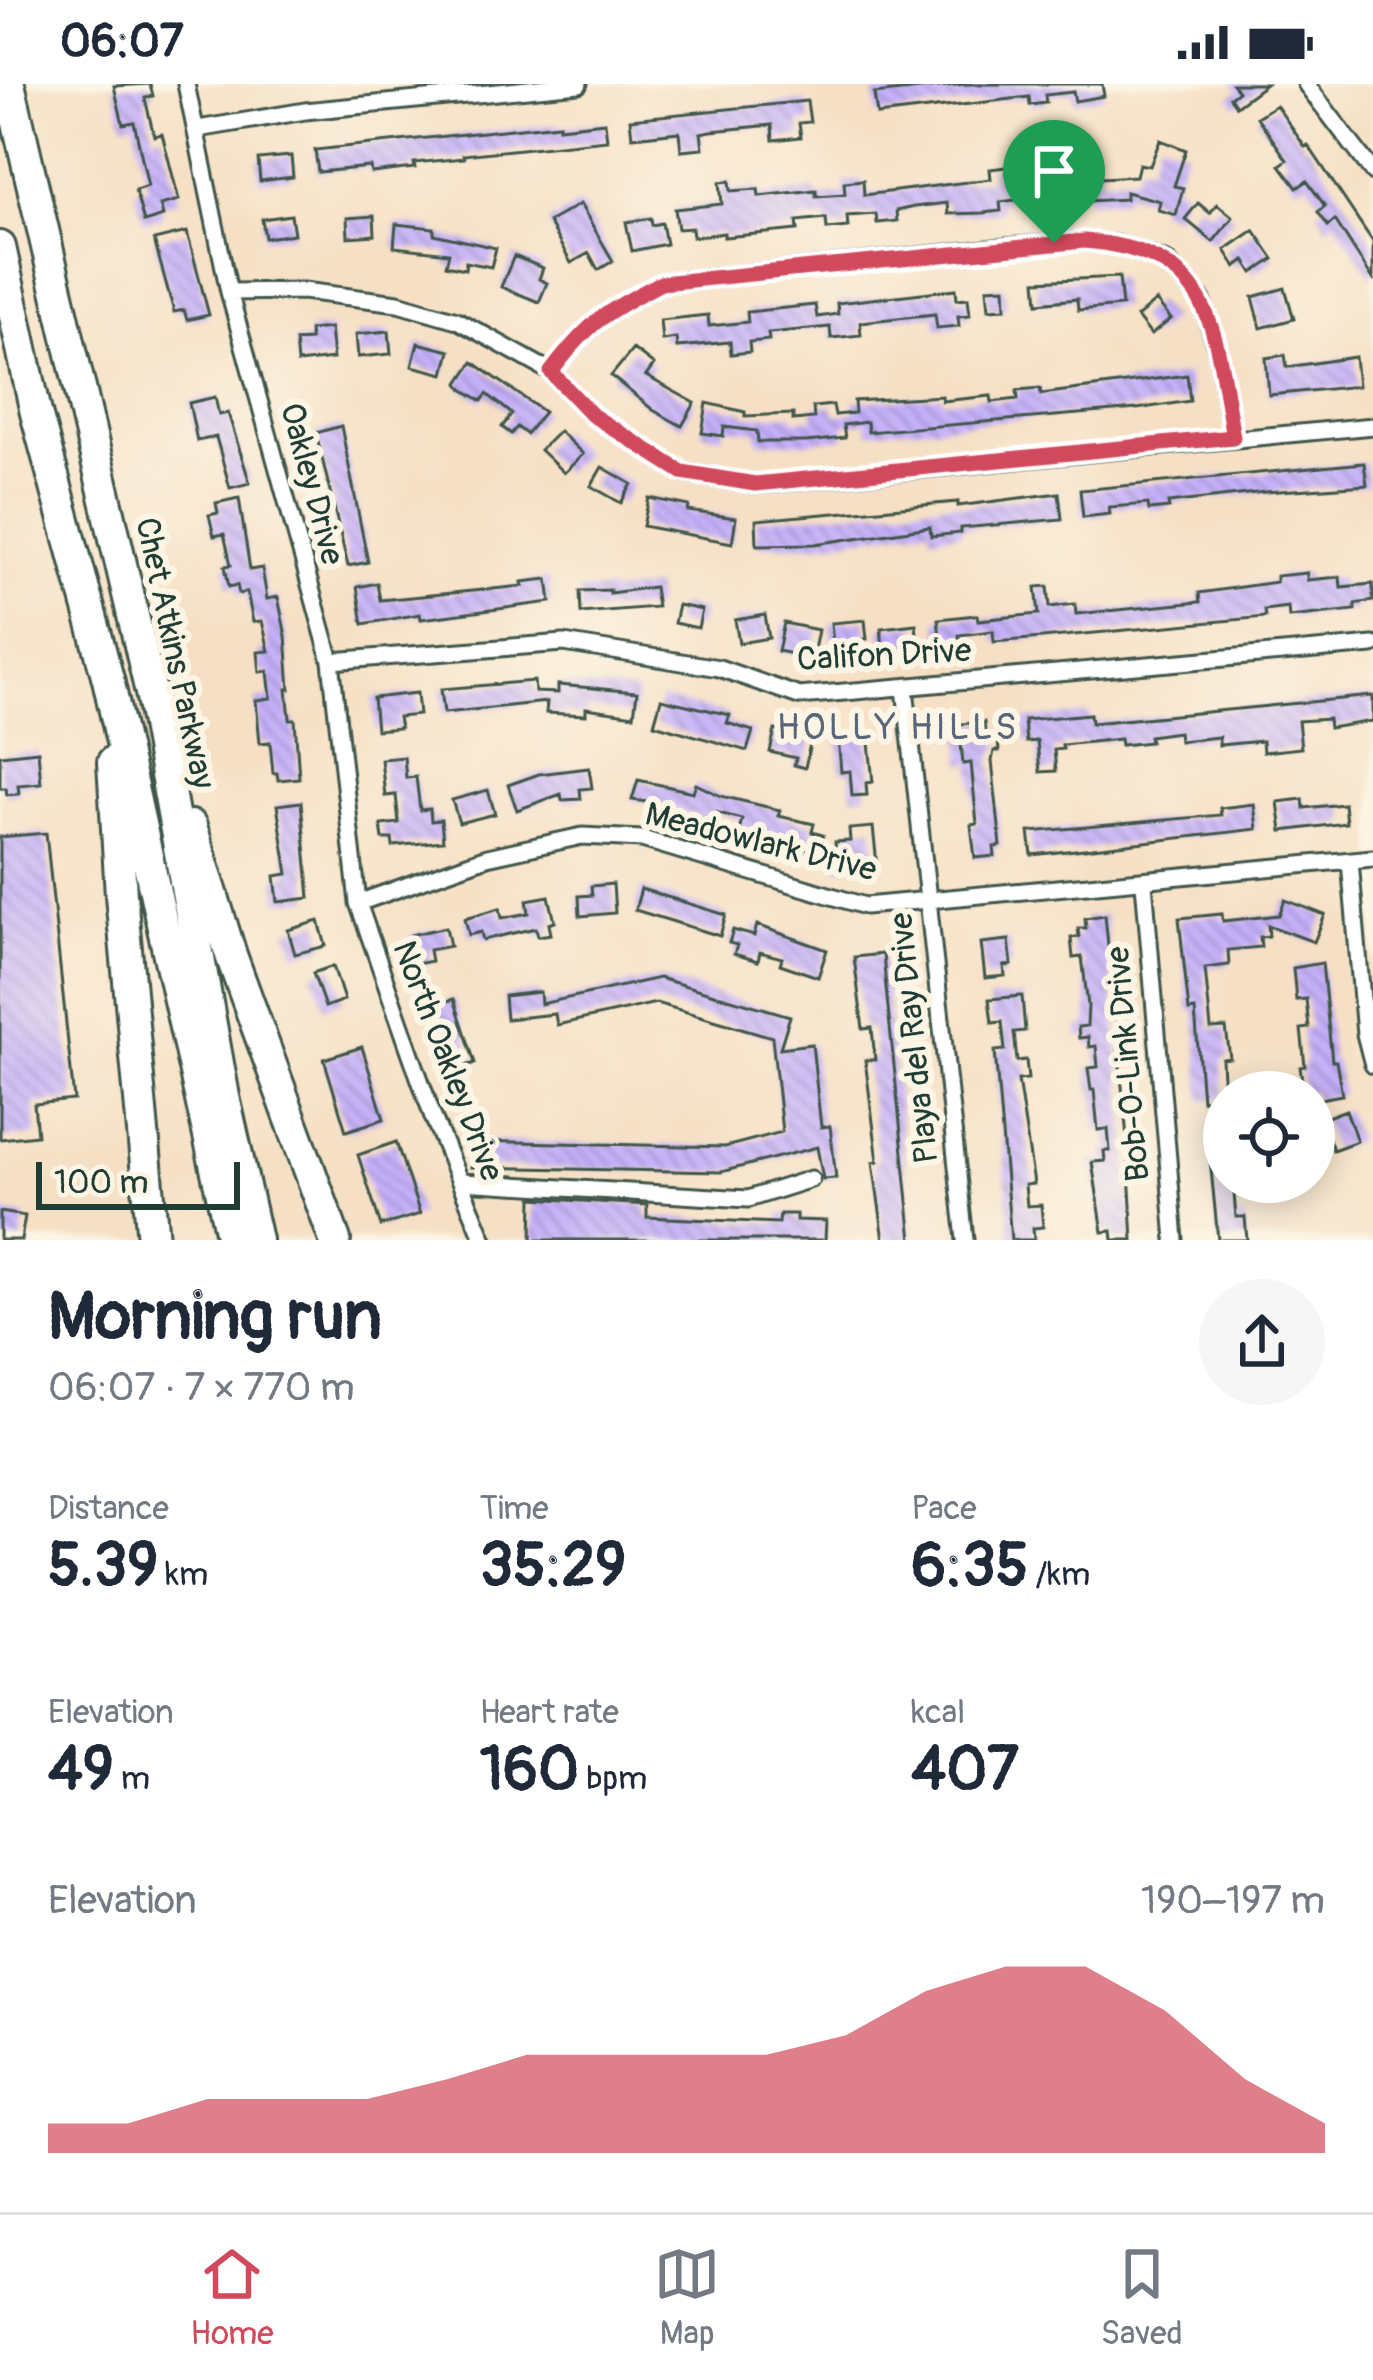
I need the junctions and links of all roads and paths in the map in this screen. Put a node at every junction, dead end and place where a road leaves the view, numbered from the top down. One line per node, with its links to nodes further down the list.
1 (9, 84): 16 (highway, Chet Atkins Parkway)
2 (186, 84): 5 (street, Oakley Drive)
3 (578, 84): 5 (street)
4 (1306, 84): 6 (street)
5 (198, 128): 8 (street, Oakley Drive)
6 (1373, 172)
7 (0, 247): 14 (highway, Chet Atkins Parkway)
8 (229, 292): 9 (street); 13 (street, Oakley Drive)
9 (551, 372): 11 (street); 11 (street)
10 (1373, 426): 11 (street)
11 (1233, 437)
12 (1373, 645): 15 (street, Califon Drive)
13 (331, 661): 15 (street, Califon Drive); 21 (street, Oakley Drive)
14 (108, 679): 25 (highway); 26 (highway, Chet Atkins Parkway)
15 (905, 688): 20 (street, Playa del Ray Drive)
16 (152, 697): 27 (highway, Chet Atkins Parkway); 28 (highway)
17 (1373, 858): 18 (street, Meadowlark Drive)
18 (1350, 861): 19 (street, Meadowlark Drive); 22 (street)
19 (1144, 883): 20 (street, Meadowlark Drive); 31 (street, Bob-O-Link Drive)
20 (930, 901): 21 (street, Meadowlark Drive); 30 (street, Playa del Ray Drive)
21 (358, 903): 24 (street, North Oakley Drive)
22 (1373, 1065)
23 (811, 1180): 24 (street)
24 (462, 1182): 29 (street, North Oakley Drive)
25 (153, 1240)
26 (232, 1240)
27 (256, 1240)
28 (335, 1240)
29 (484, 1240)
30 (964, 1240)
31 (1175, 1240)

